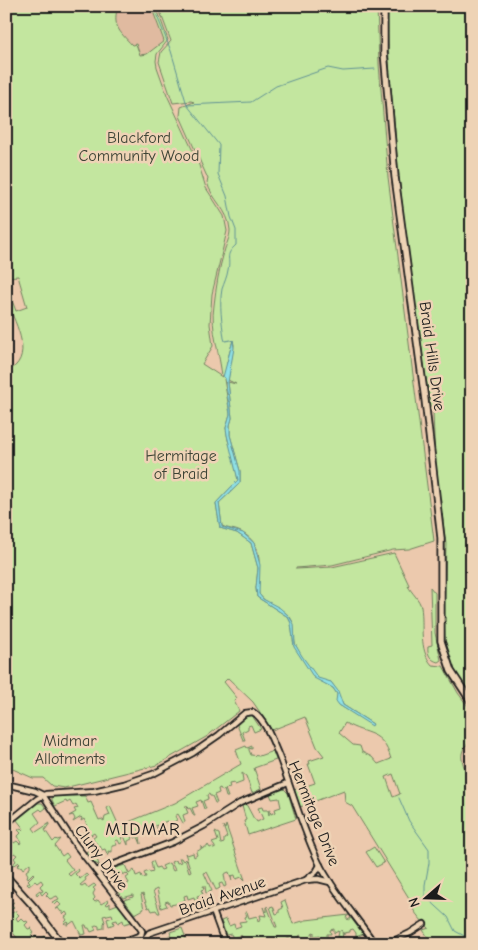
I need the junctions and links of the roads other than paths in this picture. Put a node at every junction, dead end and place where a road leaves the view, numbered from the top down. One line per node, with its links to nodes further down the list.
1 (384, 6): 2 (street, Braid Hills Drive)
2 (472, 703)
3 (288, 783): 5 (street, Hermitage Drive); 7 (street, Hermitage Drive); 8 (street)
4 (6, 784): 5 (street)
5 (43, 795): 6 (street); 8 (street, Cluny Drive)
6 (6, 824)
7 (320, 864): 10 (street); 11 (street, Hermitage Drive)
8 (96, 871): 14 (street, Cluny Drive)
9 (6, 876): 15 (street)
10 (306, 880): 11 (street, Braid Avenue); 12 (street, Braid Avenue)
11 (331, 883): 19 (street, Hermitage Drive)
12 (213, 911): 14 (street, Braid Avenue); 18 (street)
13 (424, 924): 20 (street)
14 (144, 935): 16 (street, Braid Avenue); 17 (street, Cluny Drive)
15 (62, 944)
16 (117, 944)
17 (150, 944)
18 (225, 944)
19 (375, 944)
20 (387, 944)

